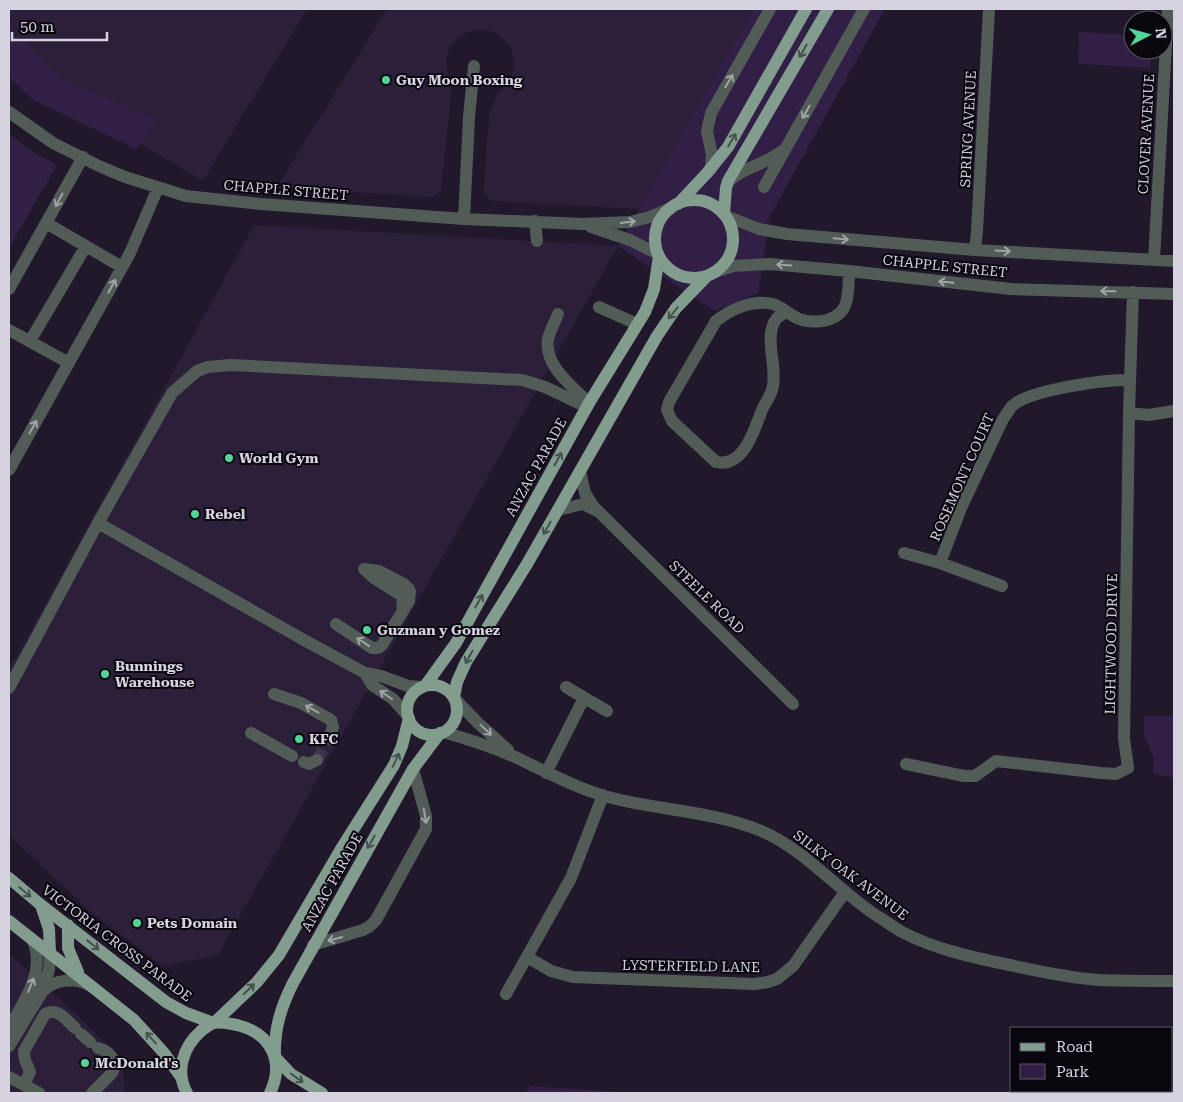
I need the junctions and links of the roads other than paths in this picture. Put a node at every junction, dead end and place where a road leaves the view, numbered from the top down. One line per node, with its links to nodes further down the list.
1 (770, 9): 11 (street, one-way to 1)
2 (806, 9): 11 (main road, one-way to 2)
3 (828, 9): 12 (main road, one-way to 12)
4 (864, 9): 9 (street, one-way to 9)
5 (989, 9): 23 (street, SPRING AVENUE)
6 (1168, 9): 25 (street, CLOVER AVENUE)
7 (474, 66): 17 (street)
8 (9, 112): 10 (street, CHAPPLE STREET)
9 (785, 148): 12 (street); 13 (street)
10 (83, 158): 14 (street, CHAPPLE STREET); 19 (street, one-way to 19)
11 (711, 169): 15 (main road)
12 (727, 184): 16 (main road)
13 (764, 187)
14 (158, 188): 17 (street, CHAPPLE STREET); 27 (street)
15 (675, 206): 16 (main road); 20 (street, CHAPPLE STREET, one-way to 15); 24 (main road)
16 (725, 215): 23 (street, CHAPPLE STREET, one-way to 23); 29 (main road)
17 (464, 219): 18 (street, CHAPPLE STREET)
18 (536, 222): 20 (street, CHAPPLE STREET); 21 (street)
19 (46, 223): 22 (street); 30 (street)
20 (582, 224): 24 (street, CHAPPLE STREET)
21 (536, 242)
22 (86, 246): 27 (street); 38 (street)
23 (975, 250): 25 (street, CHAPPLE STREET, one-way to 25)
24 (658, 255): 29 (main road); 36 (main road, ANZAC PARADE)
25 (1154, 260): 26 (street, CHAPPLE STREET)
26 (1174, 261)
27 (122, 267): 39 (street, one-way to 27)
28 (849, 271): 29 (street, CHAPPLE STREET, one-way to 29); 31 (street, CHAPPLE STREET, one-way to 28); 34 (street)
29 (710, 275): 45 (main road, one-way to 45)
30 (9, 289)
31 (1133, 292): 32 (street, CHAPPLE STREET); 40 (street, LIGHTWOOD DRIVE)
32 (1174, 294)
33 (599, 306): 36 (street)
34 (786, 312): 34 (street)
35 (558, 314): 41 (street)
36 (637, 324): 41 (main road, ANZAC PARADE)
37 (9, 330): 38 (street)
38 (30, 341): 39 (street)
39 (69, 363): 44 (street, one-way to 39)
40 (1130, 380): 43 (street, LIGHTWOOD DRIVE); 50 (street, ROSEMONT COURT)
41 (588, 405): 48 (street); 55 (main road, ANZAC PARADE, one-way to 41)
42 (1174, 411): 43 (street)
43 (1129, 413): 69 (street, LIGHTWOOD DRIVE)
44 (9, 470)
45 (580, 471): 46 (main road); 47 (street, STEELE ROAD)
46 (558, 510): 47 (street, STEELE ROAD); 59 (main road, one-way to 59)
47 (599, 513): 61 (street, STEELE ROAD)
48 (98, 523): 54 (street); 57 (street)
49 (904, 553): 50 (street, ROSEMONT COURT)
50 (940, 563): 52 (street, ROSEMONT COURT)
51 (364, 569): 53 (street, one-way to 53)
52 (1002, 586)
53 (336, 624)
54 (365, 673): 55 (street); 63 (street, one-way to 54)
55 (424, 686): 59 (main road); 63 (main road)
56 (566, 687): 60 (street)
57 (9, 688)
58 (274, 694): 66 (street, one-way to 58)
59 (455, 698): 64 (main road); 67 (street, SILKY OAK AVENUE, one-way to 67)
60 (584, 698): 62 (street); 71 (street)
61 (793, 704)
62 (607, 711)
63 (408, 717): 64 (main road); 87 (main road, ANZAC PARADE, one-way to 63)
64 (442, 732): 67 (street, SILKY OAK AVENUE); 70 (main road, ANZAC PARADE)
65 (251, 733): 68 (street)
66 (329, 739)
67 (518, 758): 71 (street, SILKY OAK AVENUE)
68 (317, 760)
69 (906, 764)
70 (413, 769): 79 (main road, ANZAC PARADE, one-way to 79); 79 (street, one-way to 79)
71 (546, 772): 72 (street, SILKY OAK AVENUE)
72 (603, 795): 74 (street, SILKY OAK AVENUE); 81 (street)
73 (9, 878): 75 (main road, VICTORIA CROSS PARADE, one-way to 75)
74 (845, 892): 81 (street, LYSTERFIELD LANE); 83 (street, SILKY OAK AVENUE)
75 (41, 905): 77 (main road, VICTORIA CROSS PARADE); 80 (main road)
76 (9, 921): 78 (main road)
77 (68, 925): 82 (main road); 87 (main road, VICTORIA CROSS PARADE, one-way to 87)
78 (32, 939): 80 (main road); 88 (street, one-way to 78)
79 (313, 945): 90 (main road, ANZAC PARADE)
80 (50, 953): 82 (main road); 85 (street)
81 (527, 957): 86 (street)
82 (83, 978): 84 (main road)
83 (1174, 981)
84 (93, 987): 85 (street); 92 (main road, one-way to 84)
85 (42, 992): 89 (street)
86 (506, 994)
87 (214, 1023): 90 (main road, VICTORIA CROSS PARADE); 92 (main road, ANZAC PARADE)
88 (9, 1028)
89 (9, 1046)
90 (275, 1057): 97 (main road, ANZAC PARADE); 98 (main road, VICTORIA CROSS PARADE, one-way to 98)
91 (9, 1077): 93 (street)
92 (181, 1083): 96 (main road)
93 (24, 1085): 94 (street); 95 (street)
94 (39, 1093)
95 (92, 1093)
96 (187, 1093)
97 (270, 1093)
98 (322, 1093)

